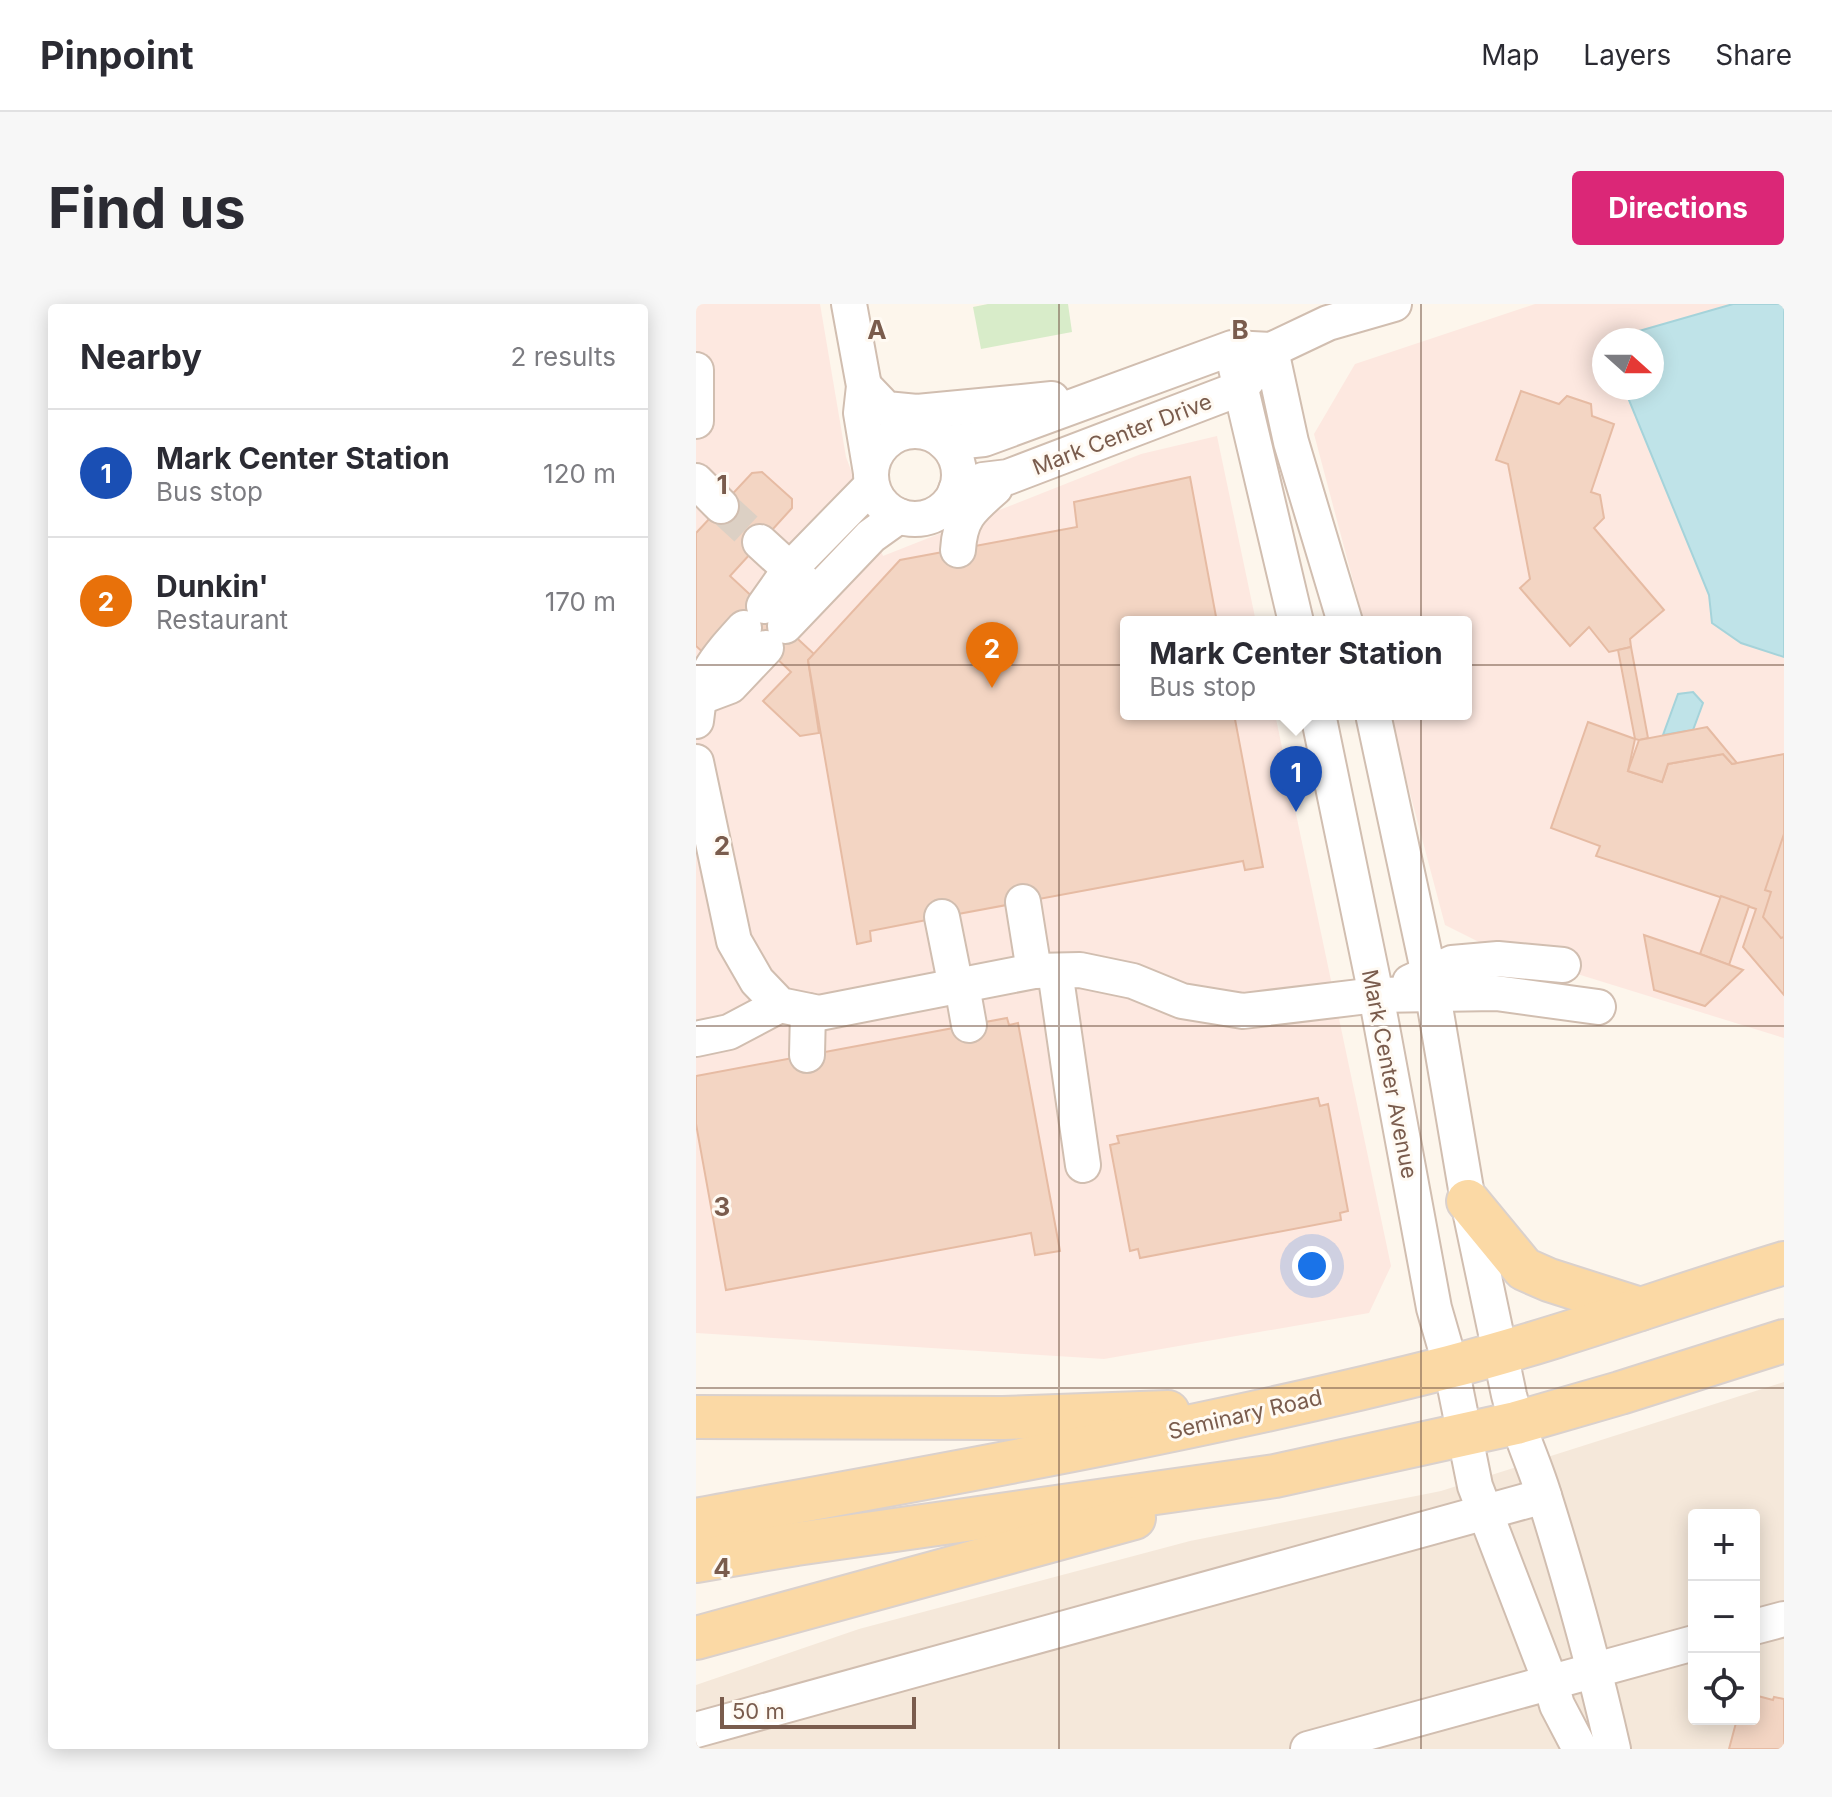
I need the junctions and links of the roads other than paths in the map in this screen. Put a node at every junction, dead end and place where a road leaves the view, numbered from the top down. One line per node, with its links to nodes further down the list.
1 (849, 304): 6 (street)
2 (1394, 304): 4 (street, Mark Center Drive)
3 (1232, 348): 4 (street, Mark Center Drive); 7 (street); 8 (street, Mark Center Drive)
4 (1271, 350): 7 (street, Mark Center Drive); 21 (street)
5 (696, 370): 9 (street)
6 (864, 386): 8 (street, Mark Center Drive); 12 (street)
7 (1241, 388): 11 (street, Mark Center Drive); 20 (street)
8 (1088, 399): 10 (street, Mark Center Drive)
9 (696, 421)
10 (945, 443): 12 (street); 14 (street)
11 (1008, 477): 14 (street, Mark Center Drive); 16 (street)
12 (871, 480): 16 (street); 18 (street)
13 (696, 481): 15 (street)
14 (956, 490): 16 (street)
15 (721, 506)
16 (909, 518): 19 (street)
17 (760, 542): 18 (street)
18 (790, 569): 19 (street); 22 (street)
19 (816, 594): 22 (street)
20 (1295, 616)
21 (1343, 616)
22 (765, 627): 23 (street)
23 (697, 705)
24 (1359, 720): 26 (street)
25 (1374, 720): 32 (street)
26 (1321, 725): 34 (street, Mark Center Avenue)
27 (696, 762): 36 (street)
28 (1023, 902): 31 (street)
29 (942, 917): 33 (street)
30 (1563, 965): 32 (street)
31 (1044, 971): 33 (street); 34 (street); 40 (street)
32 (1431, 984): 34 (street); 35 (street); 41 (street)
33 (959, 987): 36 (street); 37 (street)
34 (1376, 995): 46 (street, Mark Center Avenue)
35 (1598, 1007)
36 (794, 1008): 38 (street); 39 (street)
37 (969, 1025)
38 (696, 1039)
39 (807, 1055)
40 (1083, 1165)
41 (1468, 1201): 43 (main road); 45 (street)
42 (1784, 1263): 43 (main road, Seminary Road)
43 (1640, 1309): 45 (main road, Seminary Road)
44 (1784, 1341): 48 (main road, Seminary Road)
45 (1500, 1353): 46 (main road, Seminary Road); 48 (street)
46 (1457, 1402): 47 (main road, Seminary Road); 48 (main road, Seminary Road); 50 (main road, Seminary Road); 52 (street, Mark Center Avenue); 54 (main road)
47 (1277, 1408): 49 (main road); 53 (main road, Seminary Road)
48 (1512, 1409): 51 (street)
49 (696, 1417)
50 (1275, 1476): 54 (main road, Seminary Road); 58 (main road)
51 (1544, 1496): 52 (street); 60 (street)
52 (1484, 1513): 61 (street, Mark Center Avenue); 62 (street)
53 (696, 1520)
54 (796, 1544): 55 (main road, Seminary Road)
55 (696, 1561)
56 (1784, 1619): 57 (street)
57 (1760, 1625)
58 (696, 1638)
59 (1688, 1645): 60 (street)
60 (1595, 1671): 61 (street); 65 (street)
61 (1550, 1681): 63 (street); 64 (street, Mark Center Avenue)
62 (696, 1730)
63 (1308, 1749)
64 (1580, 1749)
65 (1613, 1749)

